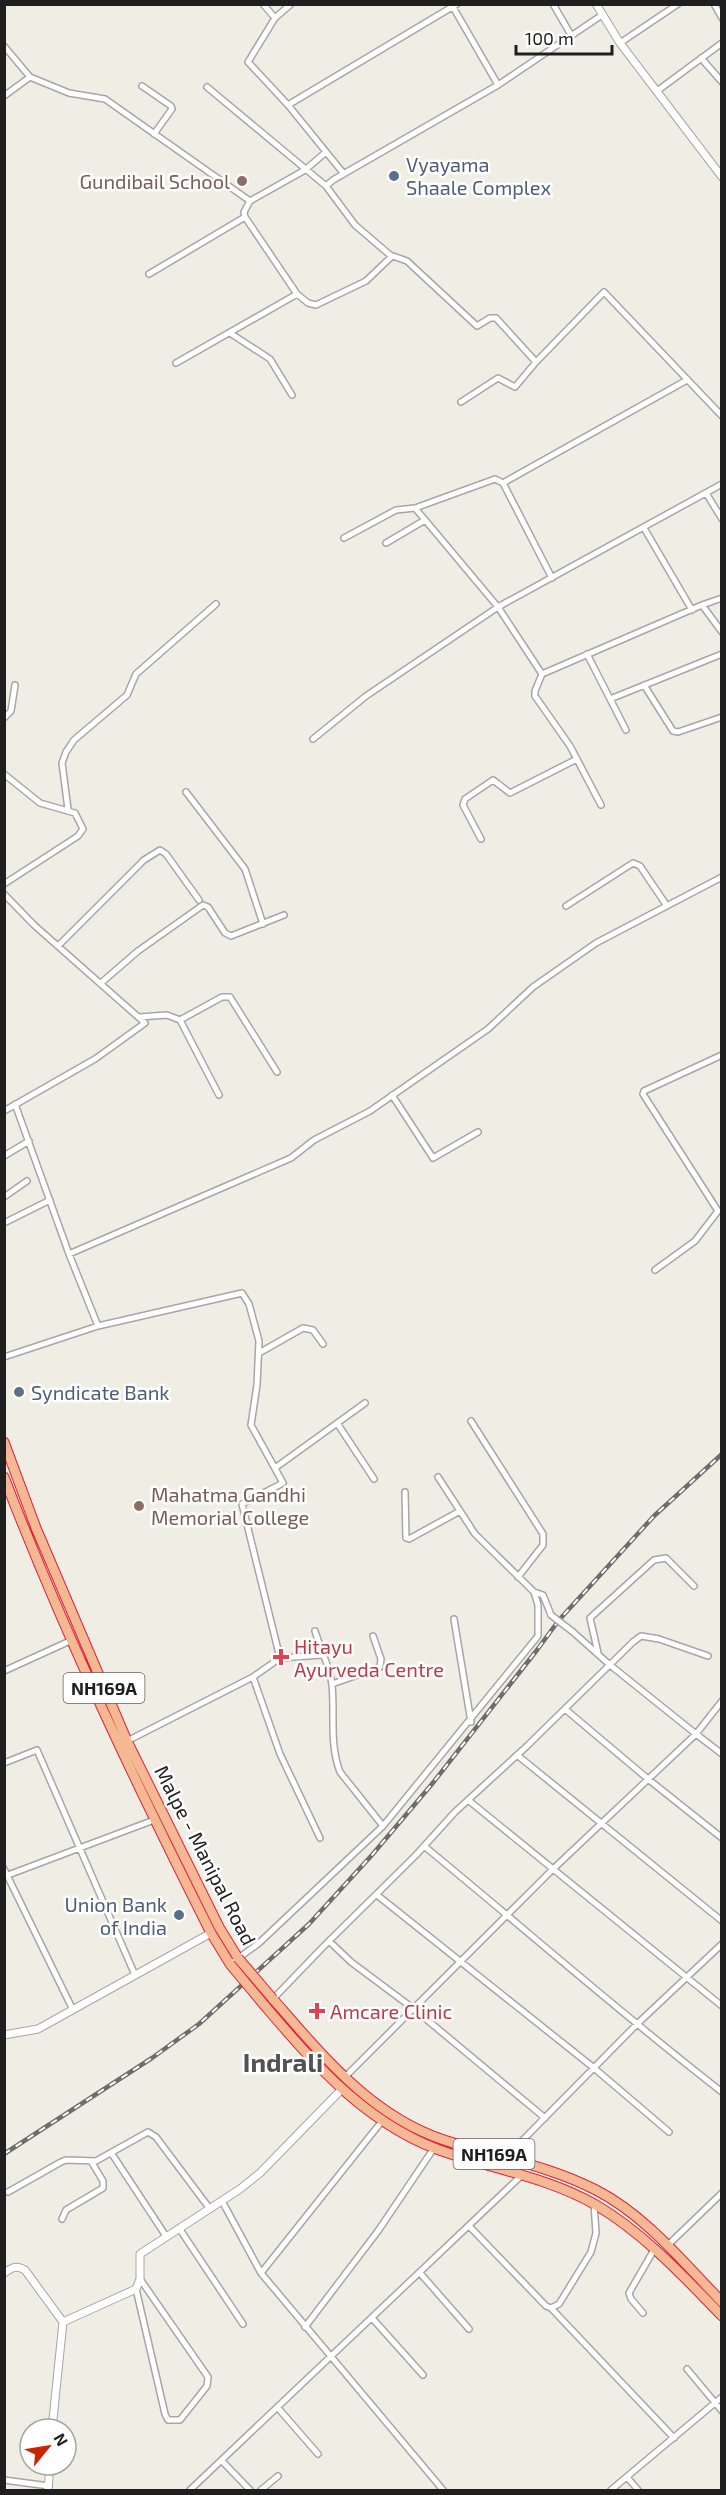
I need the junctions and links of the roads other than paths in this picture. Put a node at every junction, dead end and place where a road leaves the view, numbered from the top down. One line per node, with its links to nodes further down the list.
1 (263, 4): 11 (street)
2 (291, 4): 11 (street)
3 (440, 4): 9 (street)
4 (553, 4): 13 (street)
5 (596, 4): 10 (street)
6 (714, 4): 12 (street)
7 (455, 5): 9 (street); 20 (street)
8 (676, 5): 14 (street)
9 (445, 12): 25 (street)
10 (602, 15): 13 (street); 14 (street)
11 (275, 18): 25 (street)
12 (722, 18)
13 (571, 35): 20 (street)
14 (620, 43): 23 (street)
15 (722, 43): 17 (street)
16 (4, 46): 18 (street)
17 (701, 58): 19 (street); 23 (street)
18 (30, 77): 24 (street); 26 (street)
19 (722, 82)
20 (498, 85): 29 (street)
21 (142, 86): 26 (street)
22 (207, 87): 28 (street)
23 (657, 91): 30 (street)
24 (4, 96)
25 (288, 105): 27 (street)
26 (154, 134): 32 (street)
27 (326, 152): 28 (street); 29 (street)
28 (305, 170): 31 (street); 32 (street)
29 (344, 174): 31 (street)
30 (722, 177)
31 (326, 186): 34 (street)
32 (250, 201): 33 (street)
33 (245, 217): 35 (street); 36 (street)
34 (392, 256): 36 (street); 38 (street)
35 (149, 274)
36 (297, 294): 37 (street)
37 (230, 333): 39 (street); 41 (street)
38 (536, 362): 40 (street); 42 (street)
39 (176, 363)
40 (687, 381): 43 (street); 44 (street)
41 (292, 395)
42 (462, 402)
43 (722, 416)
44 (503, 483): 47 (street); 53 (street)
45 (722, 484): 46 (street)
46 (706, 493): 48 (street); 50 (street)
47 (415, 508): 49 (street); 51 (street)
48 (722, 519)
49 (425, 520): 52 (street); 57 (street)
50 (644, 528): 53 (street); 58 (street)
51 (344, 538)
52 (386, 543)
53 (552, 578): 57 (street)
54 (722, 598): 56 (street)
55 (216, 604): 74 (street)
56 (702, 605): 58 (street); 59 (street)
57 (498, 607): 62 (street); 69 (street)
58 (692, 610): 60 (street)
59 (722, 632)
60 (586, 654): 62 (street); 65 (street)
61 (722, 654): 64 (street)
62 (542, 674): 70 (street)
63 (15, 685): 67 (street)
64 (644, 685): 65 (street); 66 (street)
65 (610, 699): 68 (street)
66 (722, 717)
67 (4, 718)
68 (626, 730)
69 (313, 739)
70 (577, 759): 73 (street); 75 (street)
71 (4, 774): 74 (street)
72 (186, 792): 83 (street)
73 (601, 805)
74 (68, 809): 77 (street)
75 (481, 838)
76 (722, 877): 81 (street)
77 (4, 884)
78 (4, 894): 84 (street)
79 (199, 900): 84 (street)
80 (566, 906): 81 (street)
81 (667, 906): 91 (street)
82 (284, 915): 83 (street)
83 (263, 924): 85 (street)
84 (58, 946): 85 (street)
85 (100, 983): 86 (street)
86 (139, 1017): 87 (street); 92 (street)
87 (180, 1020): 89 (street); 90 (street)
88 (722, 1055): 102 (street)
89 (277, 1072)
90 (219, 1095)
91 (392, 1095): 94 (street); 101 (street)
92 (15, 1104): 93 (street); 95 (street)
93 (4, 1111)
94 (477, 1132)
95 (29, 1142): 96 (street); 99 (street)
96 (4, 1156)
97 (27, 1180): 98 (street)
98 (4, 1197)
99 (50, 1200): 100 (street); 101 (street)
100 (4, 1222)
101 (69, 1254): 103 (street)
102 (655, 1270)
103 (98, 1326): 105 (street); 106 (street)
104 (323, 1344): 105 (street)
105 (259, 1353): 111 (street)
106 (4, 1357)
107 (365, 1403): 109 (street)
108 (471, 1421): 117 (street)
109 (337, 1423): 111 (street); 114 (street)
110 (4, 1442): 120 (highway, Malpe - Manipal Road / NH169A)
111 (274, 1468): 129 (street)
112 (4, 1477): 121 (highway, Malpe - Manipal Road / NH169A)
113 (438, 1477): 116 (street)
114 (374, 1479)
115 (405, 1492): 116 (street)
116 (460, 1511): 117 (street)
117 (518, 1577): 119 (street)
118 (694, 1586): 127 (street)
119 (534, 1592): 127 (street, bridge); 136 (street)
120 (68, 1603): 121 (street); 138 (highway, Malpe - Manipal Road / NH169A)
121 (58, 1608): 125 (highway, Malpe - Manipal Road / NH169A)
122 (454, 1619): 136 (street)
123 (315, 1631): 126 (street)
124 (373, 1636): 133 (street)
125 (72, 1640): 131 (street); 144 (highway, Malpe - Manipal Road / NH169A)
126 (322, 1655): 129 (street); 133 (street)
127 (599, 1655): 130 (street)
128 (708, 1656): 130 (street)
129 (280, 1658): 132 (street)
130 (610, 1665): 135 (street); 137 (street)
131 (4, 1671)
132 (253, 1677): 138 (street); 147 (street)
133 (332, 1684): 146 (street)
134 (722, 1701): 137 (street)
135 (565, 1709): 140 (street); 142 (street)
136 (471, 1722): 146 (street)
137 (696, 1734): 139 (street); 142 (street)
138 (127, 1741): 159 (highway, Malpe - Manipal Road / NH169A)
139 (722, 1754)
140 (517, 1755): 143 (street); 145 (street)
141 (4, 1763): 150 (street)
142 (648, 1779): 145 (street); 148 (street)
143 (468, 1800): 149 (street); 151 (street)
144 (154, 1820): 150 (street); 156 (highway, Malpe - Manipal Road / NH169A)
145 (601, 1825): 151 (street); 155 (street)
146 (383, 1826): 159 (street)
147 (320, 1838)
148 (722, 1838)
149 (424, 1846): 153 (street); 154 (street)
150 (81, 1848): 152 (street); 161 (street)
151 (553, 1869): 154 (street); 162 (street)
152 (6, 1872): 166 (street)
153 (377, 1895): 157 (street); 160 (street)
154 (508, 1915): 160 (street); 167 (street)
155 (722, 1921)
156 (211, 1933): 159 (highway, NH169A); 161 (street)
157 (329, 1941): 163 (street); 165 (street)
158 (722, 1944): 162 (street)
159 (234, 1961): 163 (highway, Malpe - Manipal Road / NH169A, bridge)
160 (460, 1962): 165 (street); 169 (street)
161 (135, 1975): 166 (street)
162 (687, 1978): 164 (street); 167 (street)
163 (269, 2003): 170 (highway, Malpe - Manipal Road / NH169A); 171 (highway, NH169A)
164 (722, 2006)
165 (414, 2009): 170 (street); 173 (street)
166 (73, 2010): 168 (street)
167 (636, 2025): 169 (street); 172 (street)
168 (4, 2035)
169 (594, 2068): 173 (street); 176 (street)
170 (344, 2078): 175 (highway, Malpe - Manipal Road / NH169A)
171 (341, 2090): 174 (highway, NH169A); 185 (street)
172 (722, 2092)
173 (545, 2118): 180 (street)
174 (382, 2121): 177 (highway, NH169A); 194 (street)
175 (414, 2126): 177 (highway); 180 (highway, Malpe - Manipal Road / NH169A)
176 (669, 2132)
177 (409, 2136): 178 (highway, NH169A)
178 (434, 2148): 182 (highway, NH169A); 206 (street)
179 (112, 2154): 181 (street); 187 (street); 191 (street)
180 (510, 2159): 192 (highway, Malpe - Manipal Road / NH169A)
181 (91, 2162): 183 (street); 188 (street)
182 (523, 2175): 186 (highway, NH169A); 189 (street)
183 (8, 2192)
184 (722, 2193): 192 (street)
185 (222, 2201): 187 (street); 194 (street)
186 (594, 2204): 193 (highway, NH169A); 200 (street)
187 (210, 2208): 190 (street)
188 (62, 2219)
189 (470, 2226): 196 (street); 200 (street)
190 (179, 2228): 191 (street); 205 (street)
191 (166, 2236): 197 (street)
192 (667, 2246): 199 (highway, Malpe - Manipal Road / NH169A)
193 (655, 2248): 201 (street); 202 (highway, NH169A)
194 (261, 2272): 206 (street)
195 (4, 2273): 204 (street)
196 (420, 2273): 203 (street); 207 (street)
197 (140, 2279): 198 (street); 198 (street)
198 (136, 2289): 204 (street)
199 (719, 2295)
200 (551, 2308): 216 (street)
201 (643, 2313)
202 (722, 2316)
203 (372, 2318): 208 (street); 210 (street)
204 (63, 2322): 215 (street)
205 (243, 2324)
206 (305, 2327): 208 (street)
207 (469, 2329)
208 (332, 2357): 213 (street); 226 (street)
209 (687, 2369): 212 (street)
210 (423, 2375)
211 (722, 2397): 212 (street)
212 (715, 2403): 214 (street); 216 (street)
213 (278, 2408): 217 (street); 218 (street)
214 (722, 2411)
215 (53, 2417)
216 (674, 2438): 220 (street)
217 (318, 2454)
218 (222, 2461): 223 (street); 224 (street)
219 (278, 2476): 225 (street)
220 (627, 2477): 227 (street); 228 (street)
221 (4, 2480): 222 (street)
222 (49, 2488)
223 (190, 2490)
224 (250, 2490)
225 (261, 2490)
226 (443, 2490)
227 (611, 2490)
228 (638, 2490)

